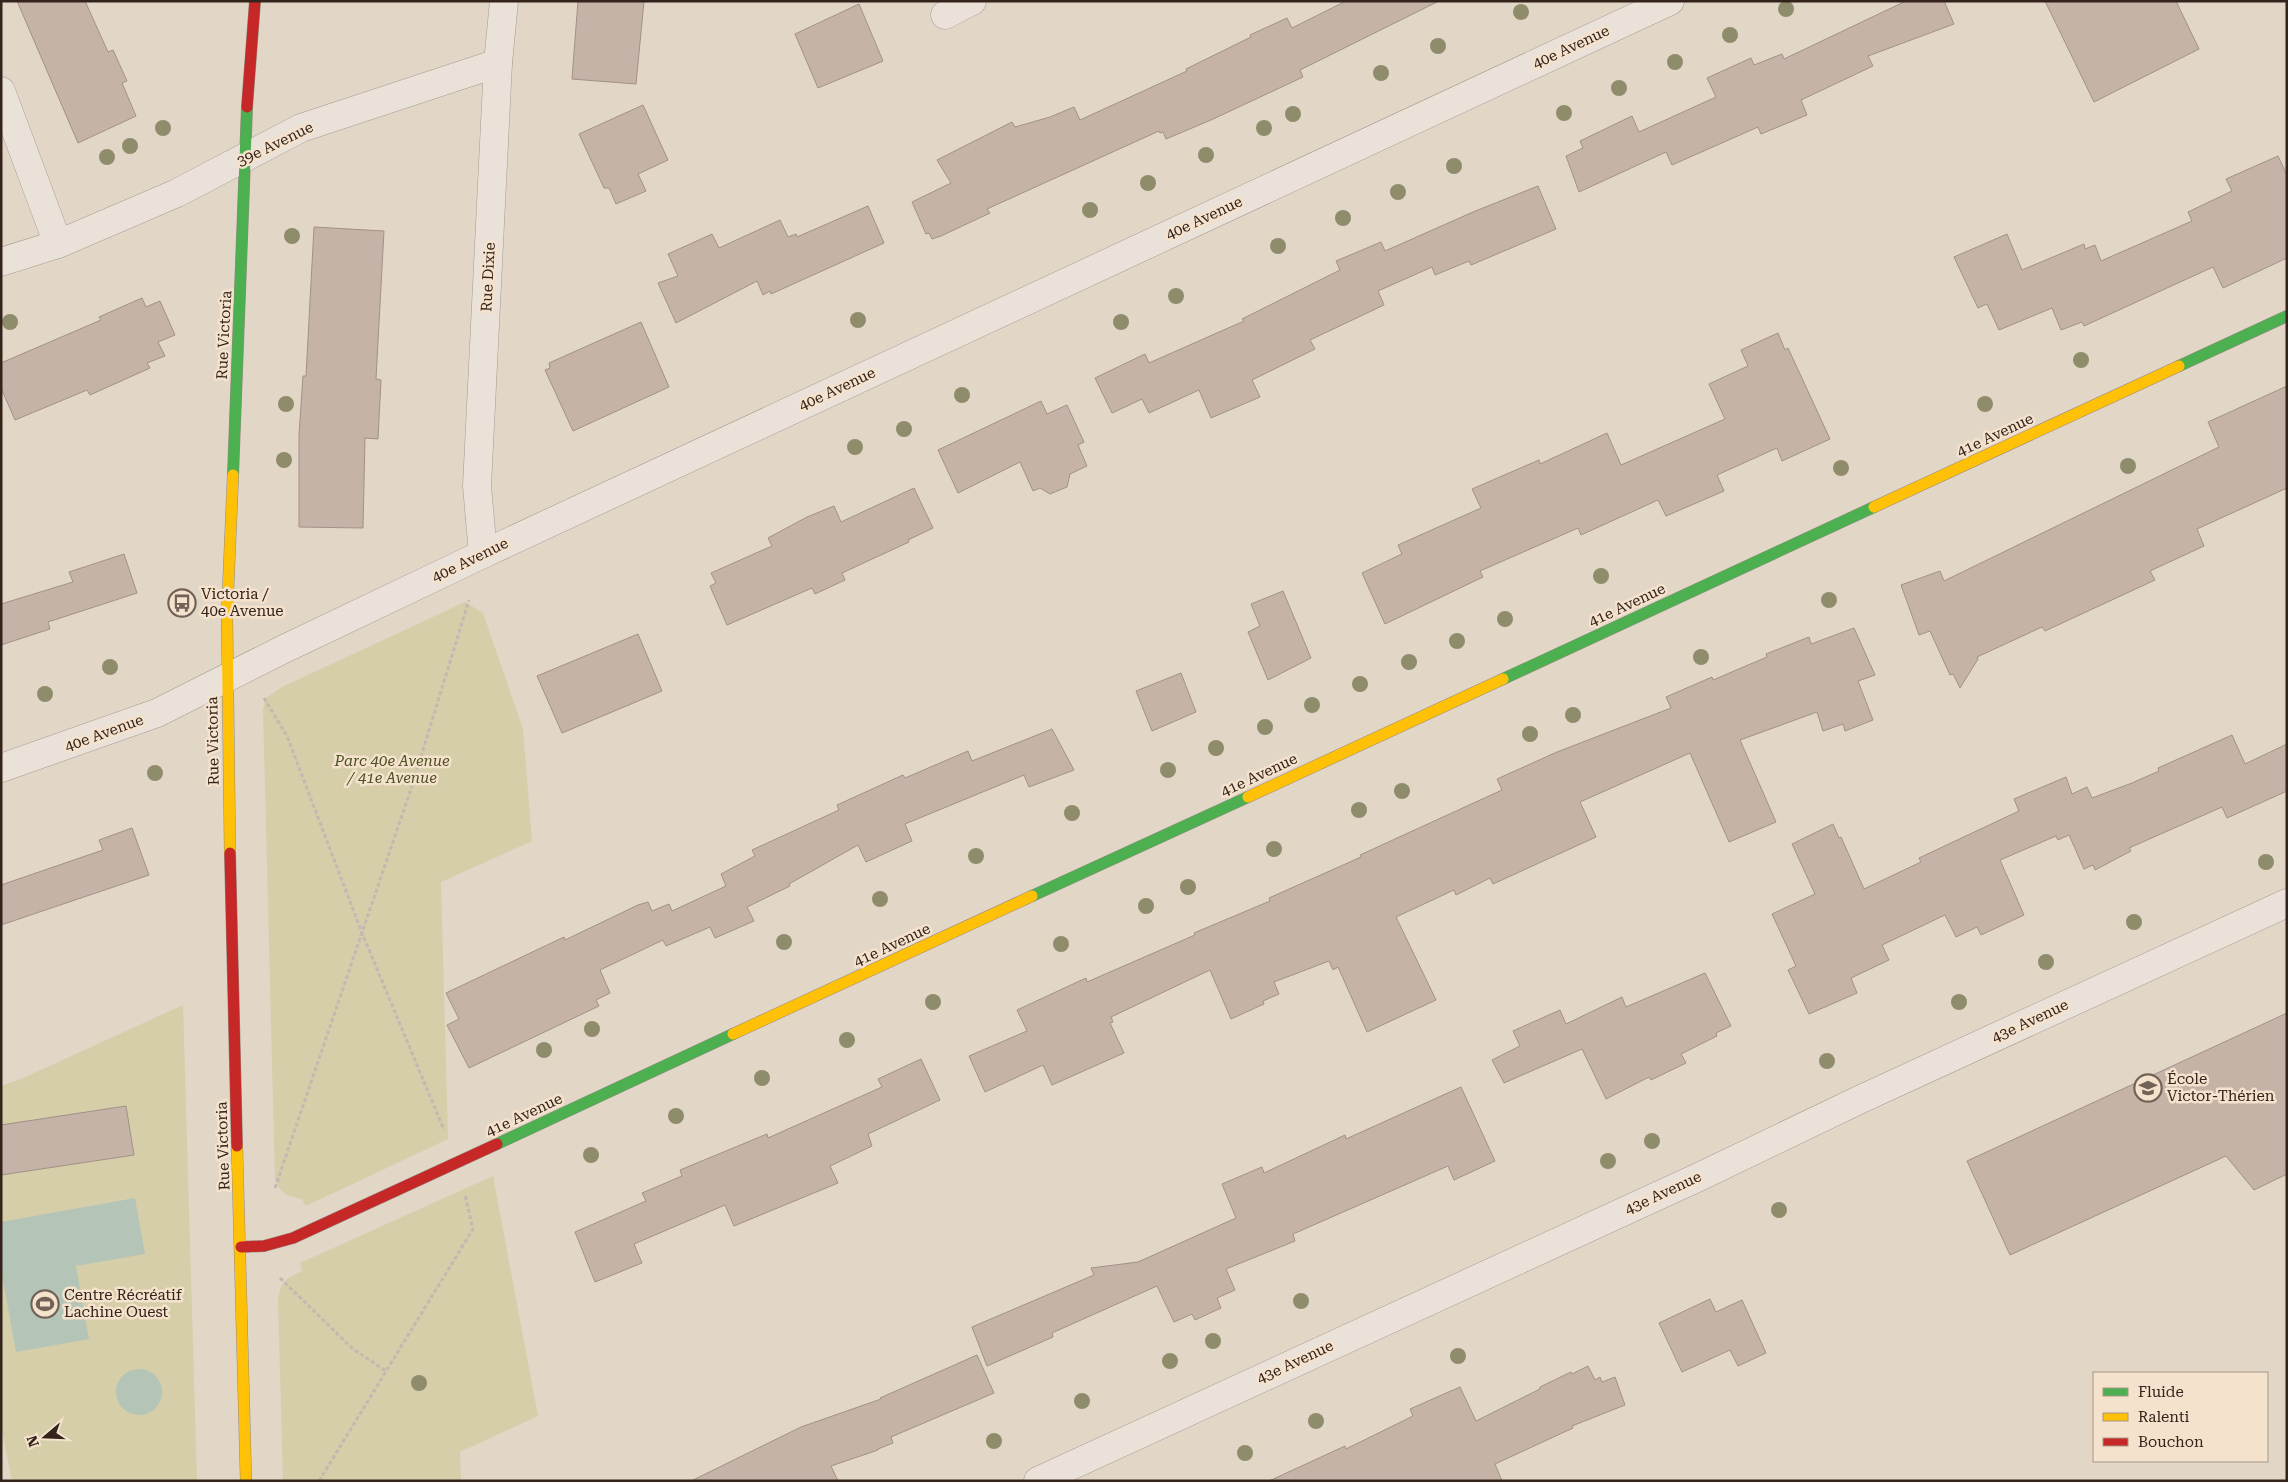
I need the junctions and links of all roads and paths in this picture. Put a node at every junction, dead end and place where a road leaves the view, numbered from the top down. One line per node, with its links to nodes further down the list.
1 (255, 1): 8 (street, Rue Victoria)
2 (504, 1): 6 (street, Rue Dixie)
3 (972, 1): 5 (street)
4 (1670, 1): 12 (street, 40e Avenue)
5 (945, 15)
6 (498, 63): 8 (street, 39e Avenue); 12 (street, Rue Dixie)
7 (1, 91): 9 (street)
8 (244, 159): 9 (street, 39e Avenue); 13 (street, Rue Victoria)
9 (58, 244): 10 (street, 39e Avenue)
10 (1, 262)
11 (2287, 316): 18 (street, 41e Avenue)
12 (483, 554): 13 (street, 40e Avenue); 17 (path)
13 (227, 678): 15 (street, 40e Avenue); 21 (street, Rue Victoria)
14 (263, 698): 17 (path)
15 (1, 768)
16 (2287, 903): 26 (street, 43e Avenue)
17 (362, 933): 18 (path); 19 (path)
18 (458, 1162): 21 (street, 41e Avenue)
19 (275, 1188)
20 (472, 1229): 23 (path)
21 (241, 1246): 24 (street, Rue Victoria)
22 (280, 1278): 23 (path)
23 (386, 1371): 25 (path)
24 (246, 1481)
25 (319, 1481)
26 (1038, 1481)

